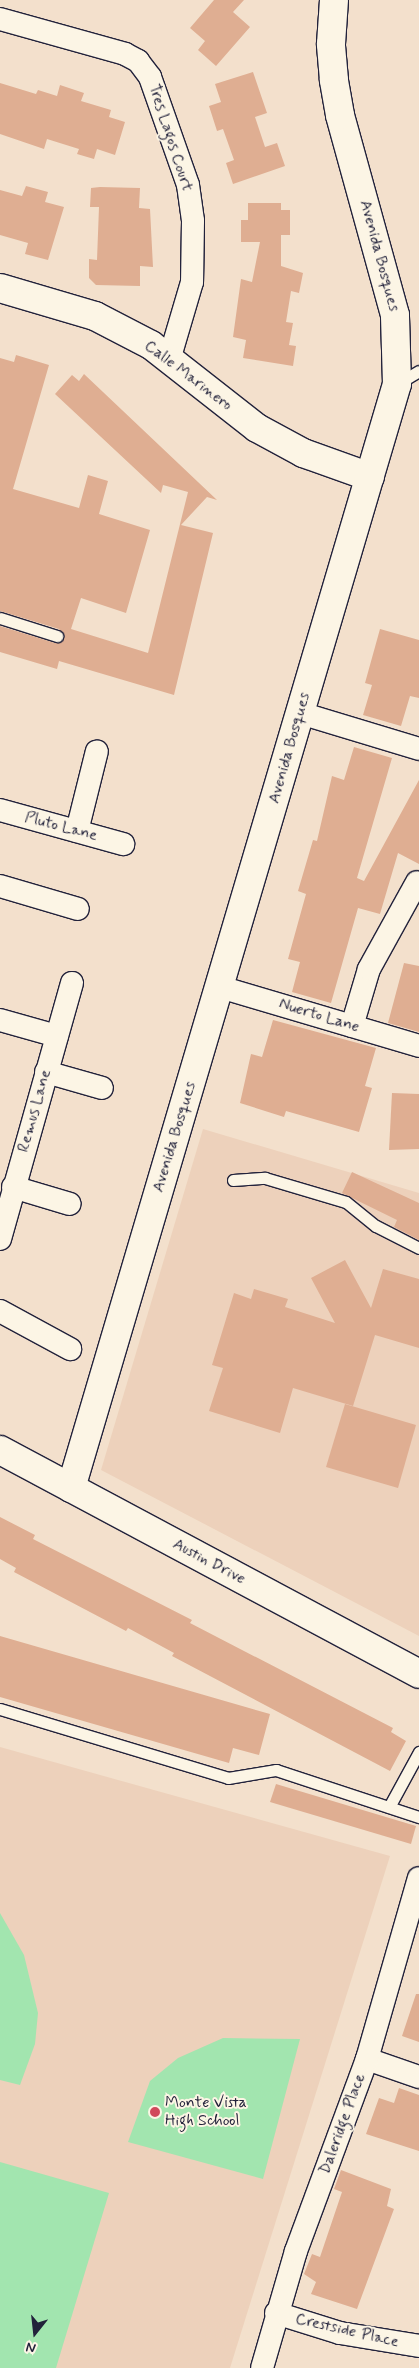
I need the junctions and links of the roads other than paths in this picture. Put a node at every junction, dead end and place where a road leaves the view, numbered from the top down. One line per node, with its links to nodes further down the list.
1 (334, 0): 5 (street, Avenida Bosques)
2 (0, 18): 4 (street, Tres Lagos Court)
3 (0, 288): 4 (street, Calle Marinero)
4 (169, 360): 6 (street, Calle Marinero)
5 (408, 378): 6 (street, Avenida Bosques)
6 (370, 477): 9 (street, Avenida Bosques)
7 (0, 618): 8 (lane)
8 (57, 636)
9 (300, 713): 10 (street); 19 (street, Avenida Bosques)
10 (419, 749)
11 (96, 751): 13 (street)
12 (0, 810): 13 (street, Pluto Lane)
13 (76, 831): 14 (street, Pluto Lane)
14 (123, 844)
15 (417, 882): 21 (street)
16 (0, 886): 17 (street)
17 (78, 909)
18 (72, 983): 22 (street, Remus Lane)
19 (220, 986): 21 (street, Nuerto Lane); 34 (street, Avenida Bosques)
20 (0, 1020): 22 (street)
21 (352, 1026): 23 (street, Nuerto Lane)
22 (57, 1036): 24 (street, Remus Lane)
23 (419, 1046)
24 (46, 1072): 25 (street); 27 (street, Remus Lane)
25 (102, 1088)
26 (234, 1180): 30 (lane)
27 (13, 1187): 28 (street); 29 (street, Remus Lane)
28 (70, 1204)
29 (0, 1239)
30 (419, 1248)
31 (0, 1311): 32 (street)
32 (70, 1349)
33 (0, 1450): 34 (street, Austin Drive)
34 (71, 1488): 35 (street, Austin Drive)
35 (419, 1674)
36 (0, 1709): 38 (lane)
37 (419, 1752): 38 (lane)
38 (389, 1807): 39 (lane)
39 (419, 1817)
40 (419, 1878): 41 (street, Daleridge Place)
41 (367, 2059): 42 (street); 43 (street, Daleridge Place)
42 (419, 2077)
43 (276, 2313): 44 (street, Crestside Place); 45 (street, Daleridge Place)
44 (419, 2346)
45 (262, 2368)

